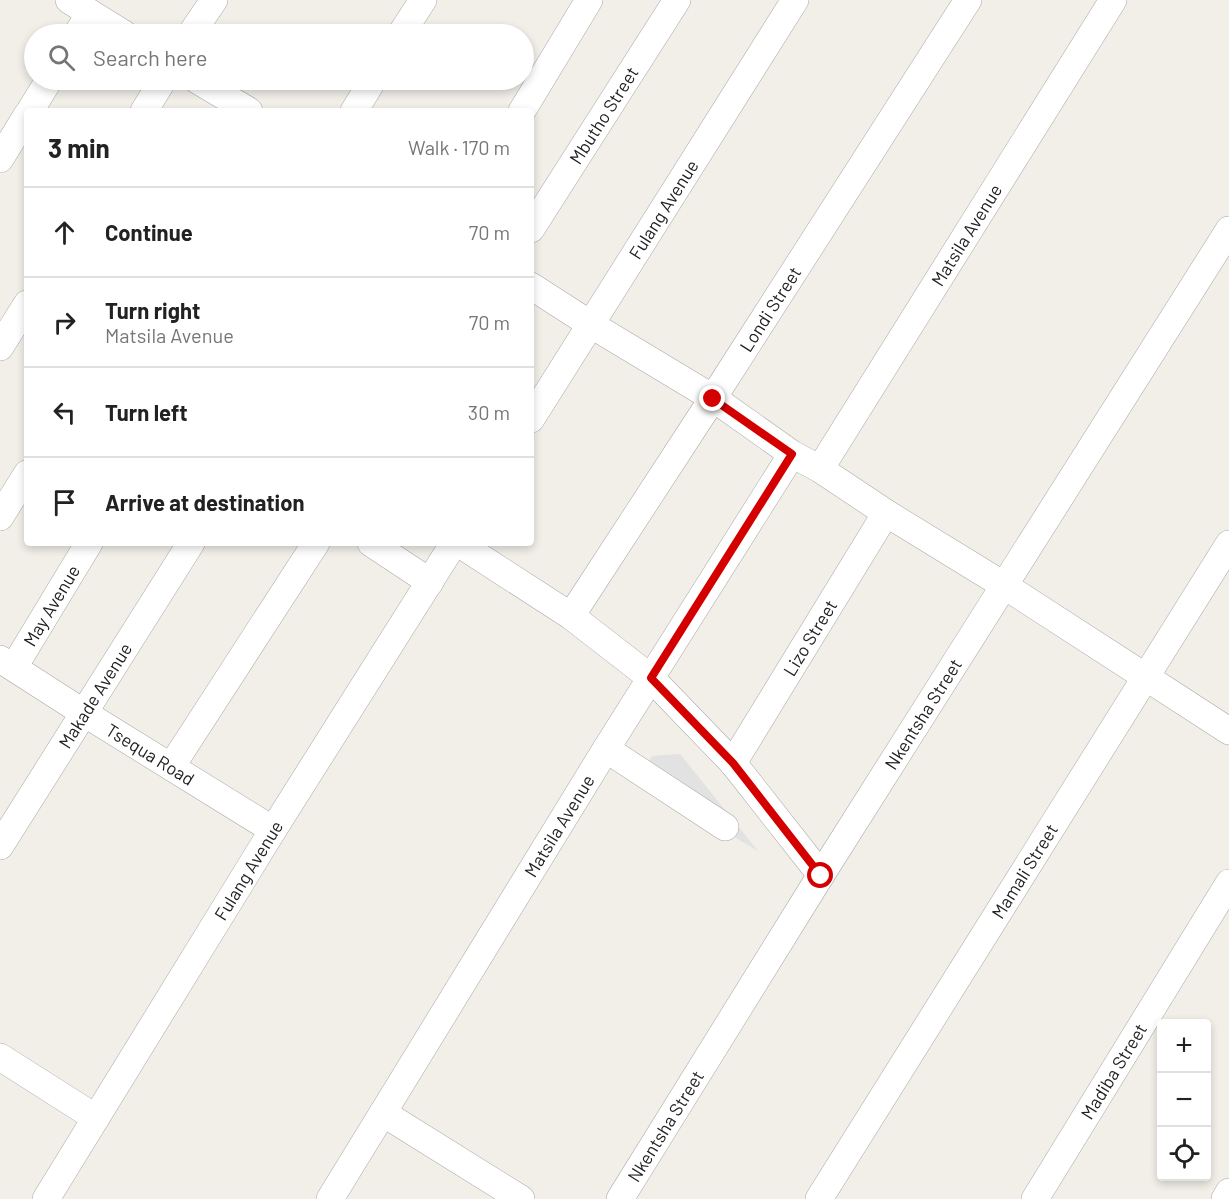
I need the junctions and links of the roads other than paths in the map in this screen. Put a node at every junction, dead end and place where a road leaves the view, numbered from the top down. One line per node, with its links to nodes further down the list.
1 (214, 0): 10 (street)
2 (423, 0): 11 (street)
3 (589, 0): 20 (street)
4 (676, 0): 23 (street, Mbutho Street)
5 (795, 0): 27 (street, Fulang Avenue)
6 (968, 0): 29 (street, Londi Street)
7 (1113, 0): 32 (street, Matsila Avenue)
8 (75, 10): 9 (street)
9 (104, 24)
10 (198, 24)
11 (407, 24)
12 (43, 90): 16 (street)
13 (157, 90): 17 (street)
14 (214, 90): 18 (street)
15 (367, 90): 19 (street)
16 (32, 108)
17 (146, 108)
18 (244, 108)
19 (356, 108)
20 (524, 108)
21 (24, 120): 22 (street)
22 (0, 159)
23 (534, 224)
24 (1229, 230): 44 (street, Nkentsha Street)
25 (534, 288): 27 (street)
26 (18, 314): 28 (street)
27 (590, 324): 29 (street); 30 (street, Fulang Avenue)
28 (0, 347)
29 (713, 399): 31 (street); 45 (street, Londi Street)
30 (534, 414)
31 (792, 454): 32 (street); 48 (street, Matsila Avenue)
32 (820, 470): 34 (street)
33 (24, 479): 35 (street)
34 (886, 513): 44 (street); 52 (street, Lizo Street)
35 (0, 517)
36 (1229, 544): 47 (street, Mamali Street)
37 (87, 546): 46 (street, May Avenue)
38 (189, 546): 49 (street, Makade Avenue)
39 (314, 546): 53 (street)
40 (375, 546): 43 (street)
41 (452, 546): 43 (street, Fulang Avenue)
42 (464, 546): 45 (street)
43 (430, 582): 55 (street, Fulang Avenue)
44 (1005, 586): 47 (street); 57 (street, Nkentsha Street)
45 (571, 616): 48 (street)
46 (7, 663): 49 (street, Tsequa Road)
47 (1146, 677): 50 (street); 67 (street, Mamali Street)
48 (651, 678): 51 (street, Matsila Avenue); 52 (street)
49 (84, 712): 53 (street, Tsequa Road); 56 (street, Makade Avenue)
50 (1229, 731)
51 (606, 749): 54 (street); 60 (street, Matsila Avenue)
52 (733, 763): 57 (street)
53 (171, 767): 55 (street, Tsequa Road)
54 (725, 827)
55 (273, 830): 61 (street, Fulang Avenue)
56 (0, 846)
57 (821, 876): 63 (street, Nkentsha Street)
58 (1229, 883): 68 (street, Madiba Street)
59 (0, 1057): 61 (street)
60 (382, 1113): 65 (street, Matsila Avenue); 66 (street)
61 (96, 1118): 64 (street, Fulang Avenue)
62 (1229, 1192): 69 (street)
63 (629, 1196)
64 (46, 1199)
65 (330, 1199)
66 (521, 1199)
67 (819, 1199)
68 (1035, 1199)
69 (1225, 1199)

